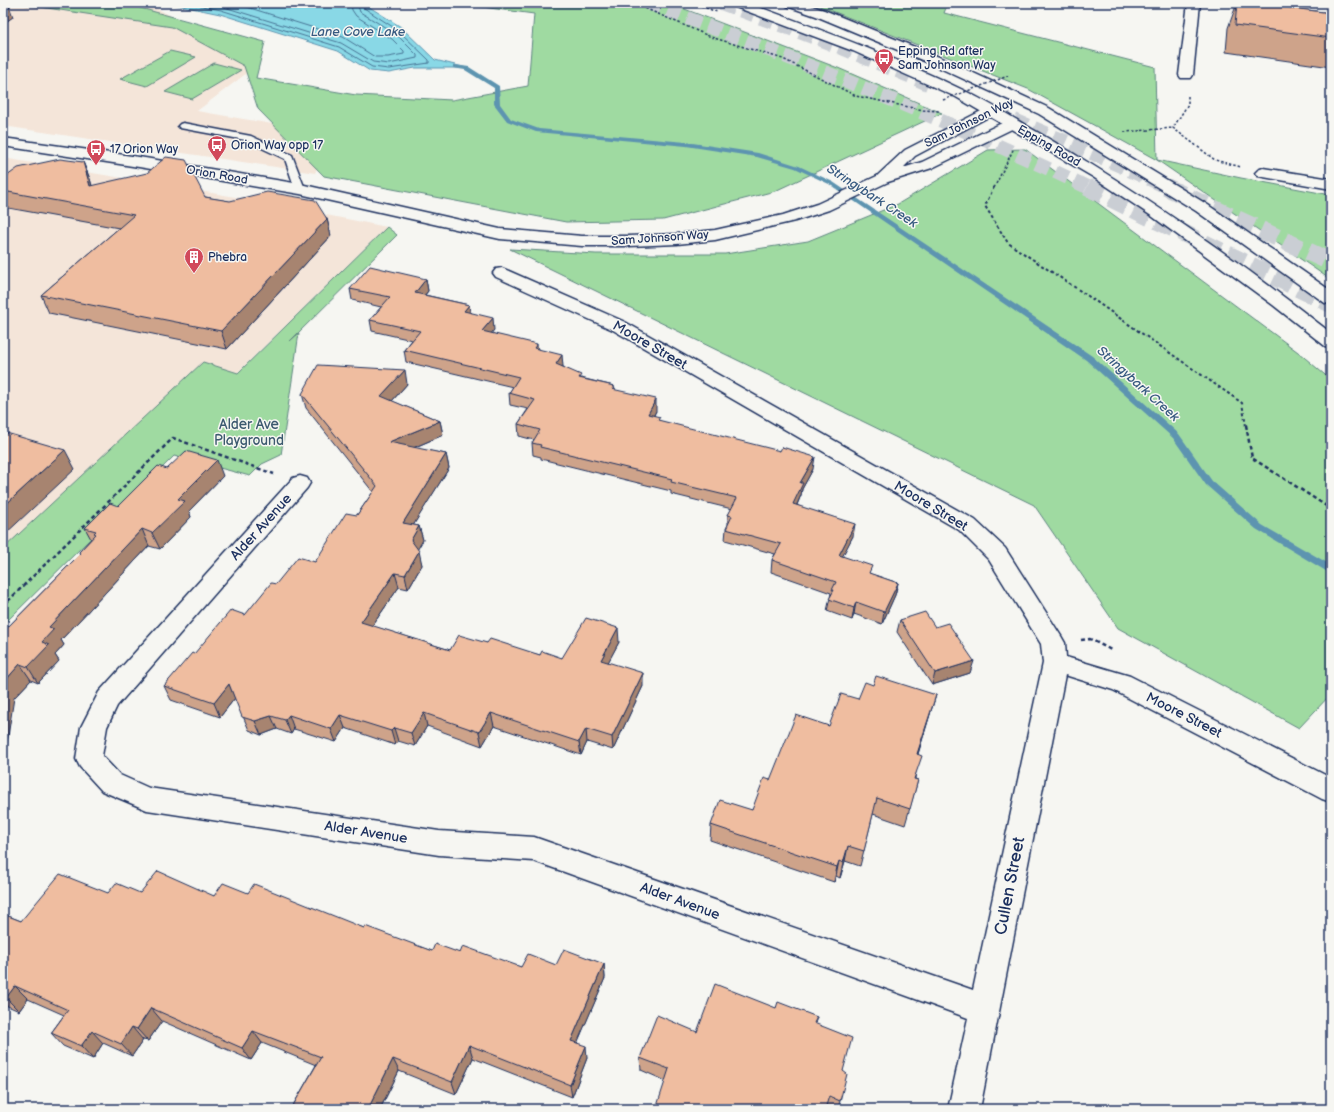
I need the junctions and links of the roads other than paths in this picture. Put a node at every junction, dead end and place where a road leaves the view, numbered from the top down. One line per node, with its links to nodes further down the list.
1 (737, 3): 6 (street, Epping Road)
2 (791, 3): 5 (street, Epping Road)
3 (1194, 3): 4 (street)
4 (1186, 75)
5 (1018, 98): 6 (street, Sam Johnson Way); 7 (street, Epping Road)
6 (989, 111): 8 (street, Epping Road); 12 (street, Sam Johnson Way)
7 (1044, 111): 8 (street, Sam Johnson Way); 17 (street, Epping Road)
8 (1011, 124): 12 (street, Sam Johnson Way); 18 (street, Epping Road)
9 (183, 126): 14 (lane)
10 (3, 142): 14 (street, Orion Road)
11 (1264, 173): 13 (street)
12 (883, 179): 15 (street, Sam Johnson Way)
13 (1331, 184)
14 (300, 190): 15 (street, Orion Road)
15 (430, 219)
16 (502, 273): 20 (street, Moore Street)
17 (1331, 299)
18 (1331, 342)
19 (300, 483): 22 (street, Alder Avenue)
20 (1055, 663): 21 (street, Moore Street); 22 (street, Cullen Street)
21 (1331, 791)
22 (985, 1009): 23 (street, Cullen Street)
23 (964, 1109)

